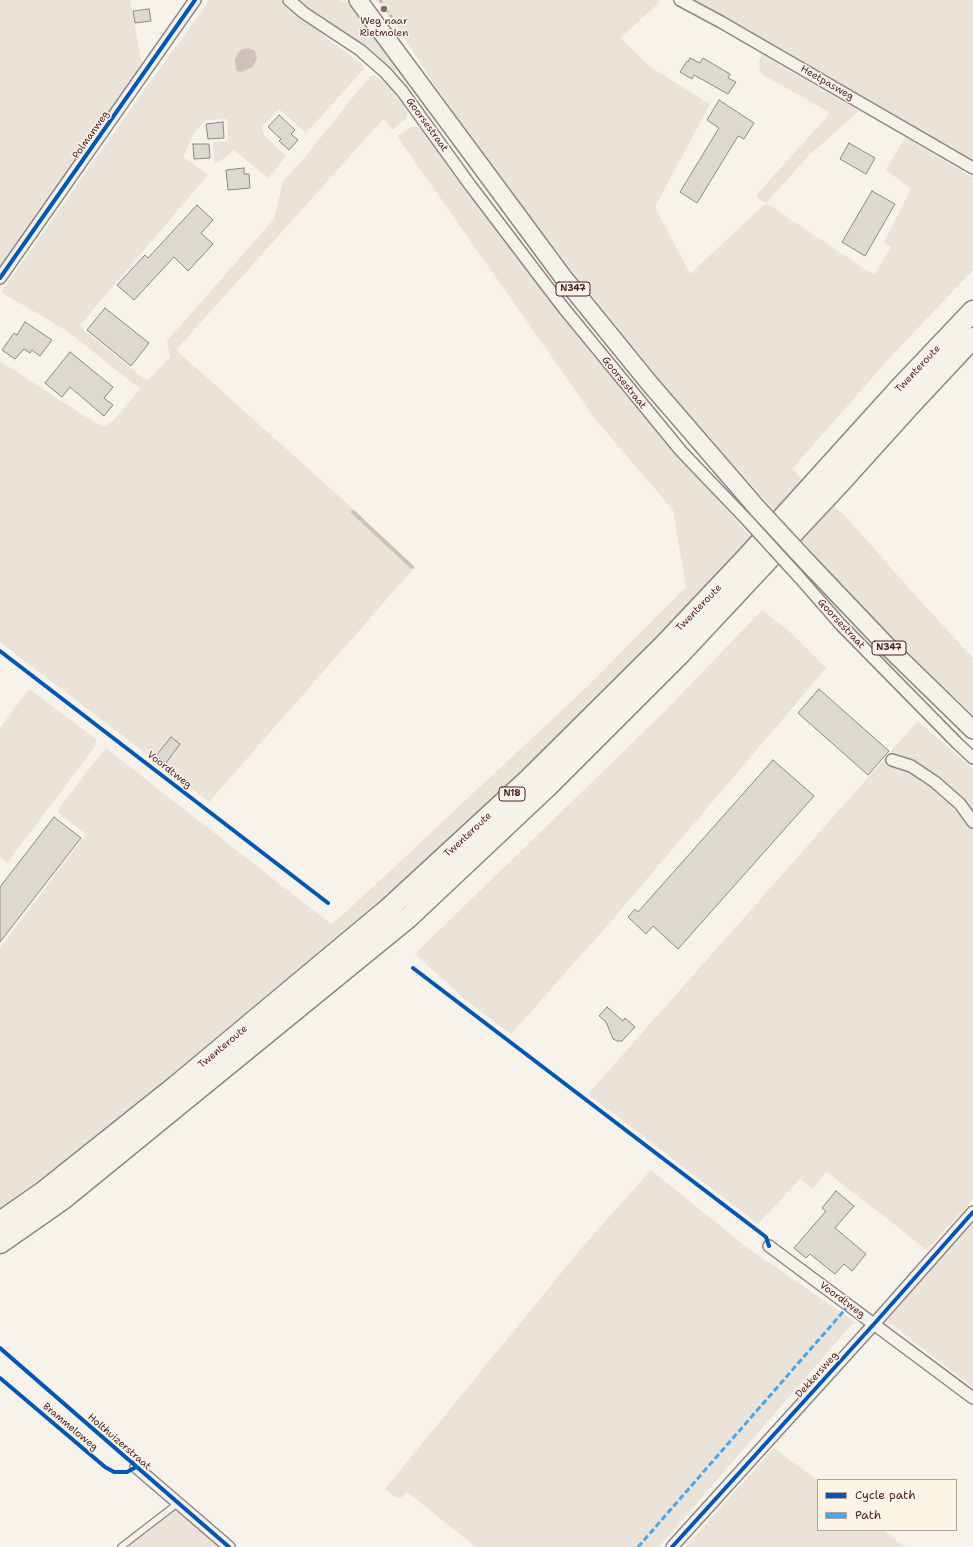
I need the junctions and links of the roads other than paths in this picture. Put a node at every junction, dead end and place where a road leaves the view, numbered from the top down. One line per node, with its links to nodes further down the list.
1 (195, 0): 6 (street, Polmanweg)
2 (288, 0): 9 (street, Goorsestraat)
3 (358, 0): 9 (main road, Goorsestraat / N347)
4 (680, 0): 5 (street, Heetpasweg)
5 (973, 168)
6 (0, 278)
7 (973, 311): 16 (highway, Twenteroute / N18)
8 (973, 338): 17 (highway, Twenteroute / N18)
9 (752, 515): 10 (main road, Goorsestraat / N347, bridge)
10 (803, 570): 11 (main road, Goorsestraat / N347); 12 (street, Goorsestraat)
11 (973, 730)
12 (973, 758)
13 (892, 760): 14 (street)
14 (973, 822)
15 (973, 1212): 19 (street, Dekkersweg)
16 (0, 1222)
17 (0, 1244)
18 (769, 1246): 19 (street, Voordtweg)
19 (874, 1324): 20 (street, Voordtweg); 25 (street, Dekkersweg)
20 (973, 1398)
21 (136, 1467): 22 (street, Holthuizerstraat)
22 (178, 1503): 23 (lane); 24 (street, Holthuizerstraat)
23 (121, 1547)
24 (229, 1547)
25 (672, 1547)

